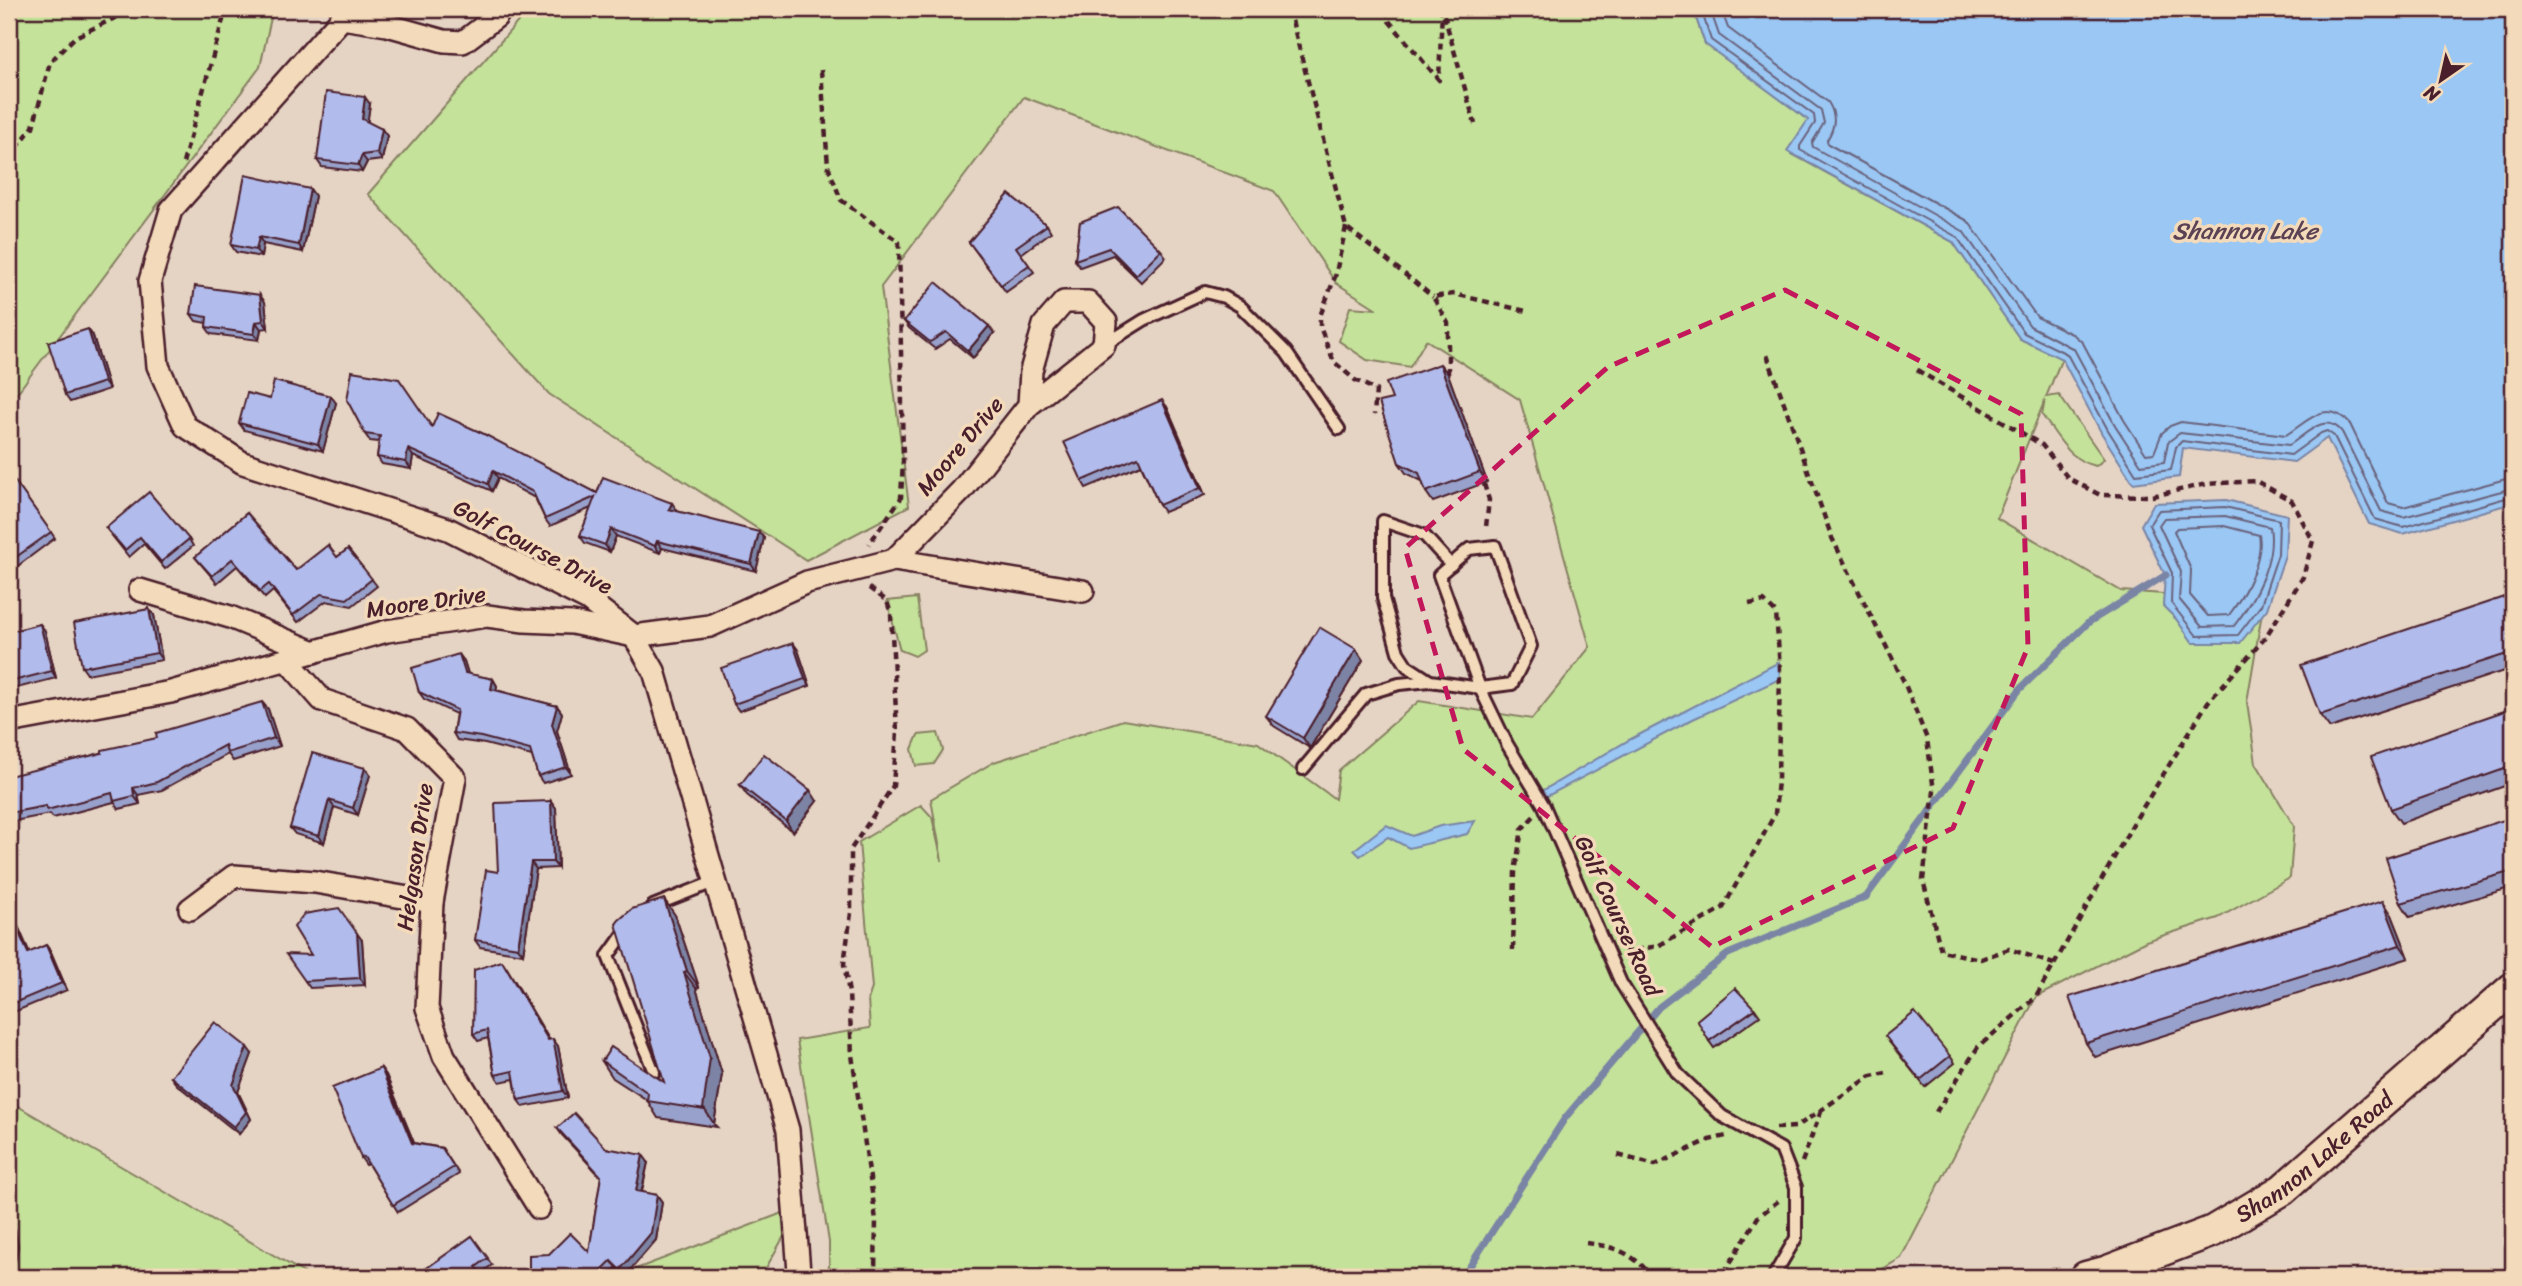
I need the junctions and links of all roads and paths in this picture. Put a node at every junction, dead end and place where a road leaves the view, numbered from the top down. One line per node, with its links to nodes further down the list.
1 (148, 9): 9 (path)
2 (226, 9): 10 (path)
3 (501, 9): 10 (street, Golf Course Drive)
4 (1289, 9): 11 (path)
5 (1387, 9): 6 (path)
6 (1443, 10): 8 (path)
7 (821, 70): 25 (path)
8 (1475, 124)
9 (9, 157)
10 (171, 210): 29 (street, Golf Course Drive)
11 (1346, 227): 12 (path); 19 (path)
12 (1433, 297): 13 (path); 17 (path)
13 (1526, 311)
14 (1104, 345): 18 (street, Moore Drive); 18 (street, Moore Drive); 20 (lane)
15 (1767, 355): 44 (path)
16 (1917, 370): 44 (path)
17 (1448, 374)
18 (1029, 405): 23 (street, Moore Drive)
19 (1374, 415)
20 (1339, 429)
21 (1484, 484): 22 (path)
22 (1486, 527)
23 (894, 560): 25 (street, Moore Drive); 27 (street)
24 (1451, 565): 32 (lane); 33 (lane, Golf Course Road); 33 (lane)
25 (848, 573): 29 (street, Moore Drive); 56 (path)
26 (141, 590): 30 (street)
27 (1083, 591)
28 (1749, 604): 43 (path)
29 (634, 636): 30 (street, Moore Drive); 37 (street, Golf Course Drive)
30 (314, 652): 31 (street, Moore Drive)
31 (287, 660): 34 (street, Moore Drive); 38 (street, Helgason Drive)
32 (1430, 681): 33 (lane); 35 (lane)
33 (1480, 688): 36 (lane, Golf Course Road)
34 (9, 722)
35 (1303, 769)
36 (1544, 806): 42 (path); 43 (lane, Golf Course Road)
37 (716, 881): 40 (lane); 55 (street, Golf Course Drive)
38 (432, 902): 39 (street); 51 (street, Helgason Drive)
39 (190, 909)
40 (645, 913)
41 (635, 922): 46 (lane)
42 (1513, 950)
43 (1609, 955): 50 (lane, Golf Course Road)
44 (2054, 964): 48 (path)
45 (2513, 988): 60 (main road, Shannon Lake Road)
46 (654, 1072)
47 (1822, 1109): 49 (path)
48 (1936, 1112)
49 (1801, 1166)
50 (1796, 1187): 58 (path); 59 (lane, Golf Course Road)
51 (539, 1208)
52 (9, 1232): 54 (lane)
53 (1586, 1243): 57 (path)
54 (9, 1258)
55 (797, 1277)
56 (872, 1277)
57 (1652, 1277)
58 (1712, 1277)
59 (1773, 1277)
60 (2086, 1277)

